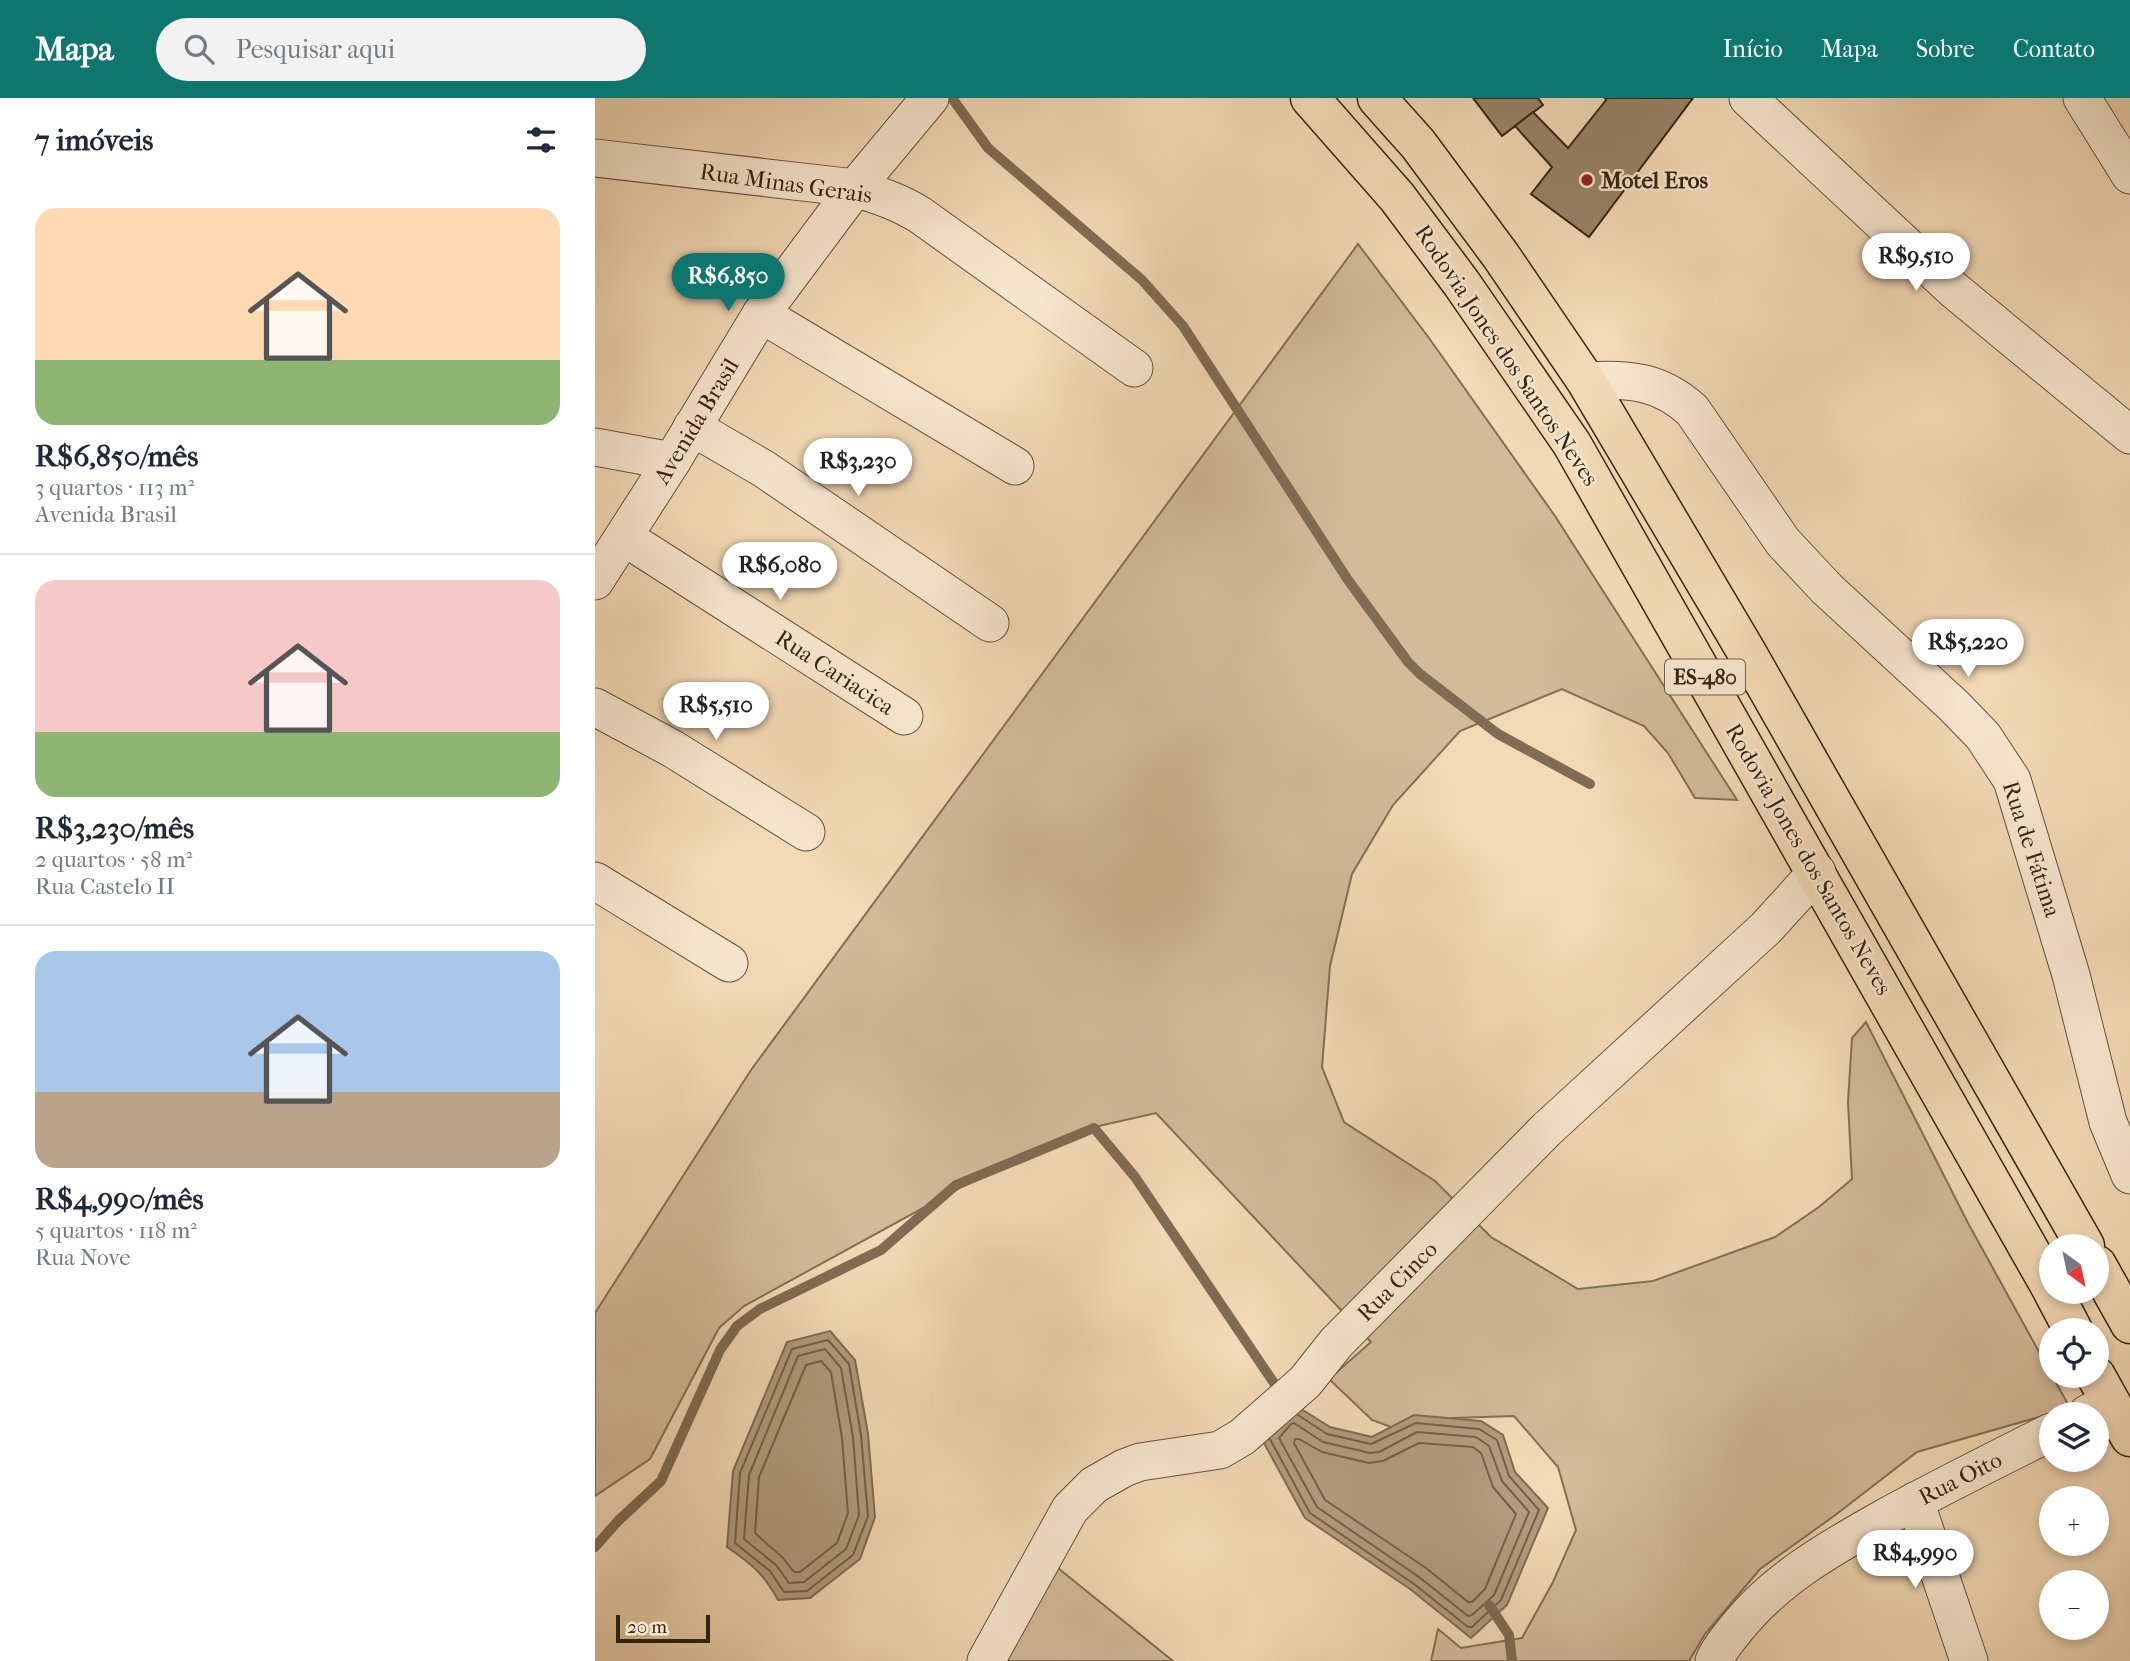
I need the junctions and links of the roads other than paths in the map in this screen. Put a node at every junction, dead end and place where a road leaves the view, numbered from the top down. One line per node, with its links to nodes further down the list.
1 (930, 98): 8 (street, Avenida Brasil)
2 (1310, 98): 23 (main road, Rodovia Jones dos Santos Neves / ES-480)
3 (1377, 98): 11 (main road, Rodovia Jones dos Santos Neves / ES-480)
4 (1748, 98): 13 (street)
5 (2082, 98): 7 (street)
6 (595, 158): 8 (street, Rua Minas Gerais)
7 (2130, 175)
8 (855, 188): 9 (street, Avenida Brasil); 10 (street, Rua Minas Gerais)
9 (761, 314): 12 (street, Avenida Brasil); 16 (street)
10 (1133, 368)
11 (1586, 381): 26 (street, Rua de Fátima); 27 (main road, Rodovia Jones dos Santos Neves / ES-480)
12 (692, 427): 15 (street, Avenida Brasil); 19 (street)
13 (2130, 435)
14 (595, 447): 15 (street)
15 (672, 461): 17 (street, Avenida Brasil)
16 (1015, 466)
17 (624, 537): 18 (street, Avenida Brasil); 21 (street, Rua Cariacica)
18 (595, 580)
19 (990, 622)
20 (595, 707): 22 (street)
21 (904, 716)
22 (806, 832)
23 (1817, 872): 28 (main road, Rodovia Jones dos Santos Neves / ES-480); 35 (street, Rua Cinco)
24 (595, 881): 25 (street)
25 (729, 963)
26 (2130, 1175)
27 (2078, 1234)
28 (2039, 1267)
29 (2109, 1286): 30 (main road)
30 (2130, 1324)
31 (2098, 1397): 32 (main road)
32 (2130, 1437)
33 (2039, 1438): 34 (street, Rua Oito)
34 (1915, 1501): 36 (street, Rua Oito); 37 (street)
35 (986, 1661)
36 (1714, 1661)
37 (1969, 1661)

